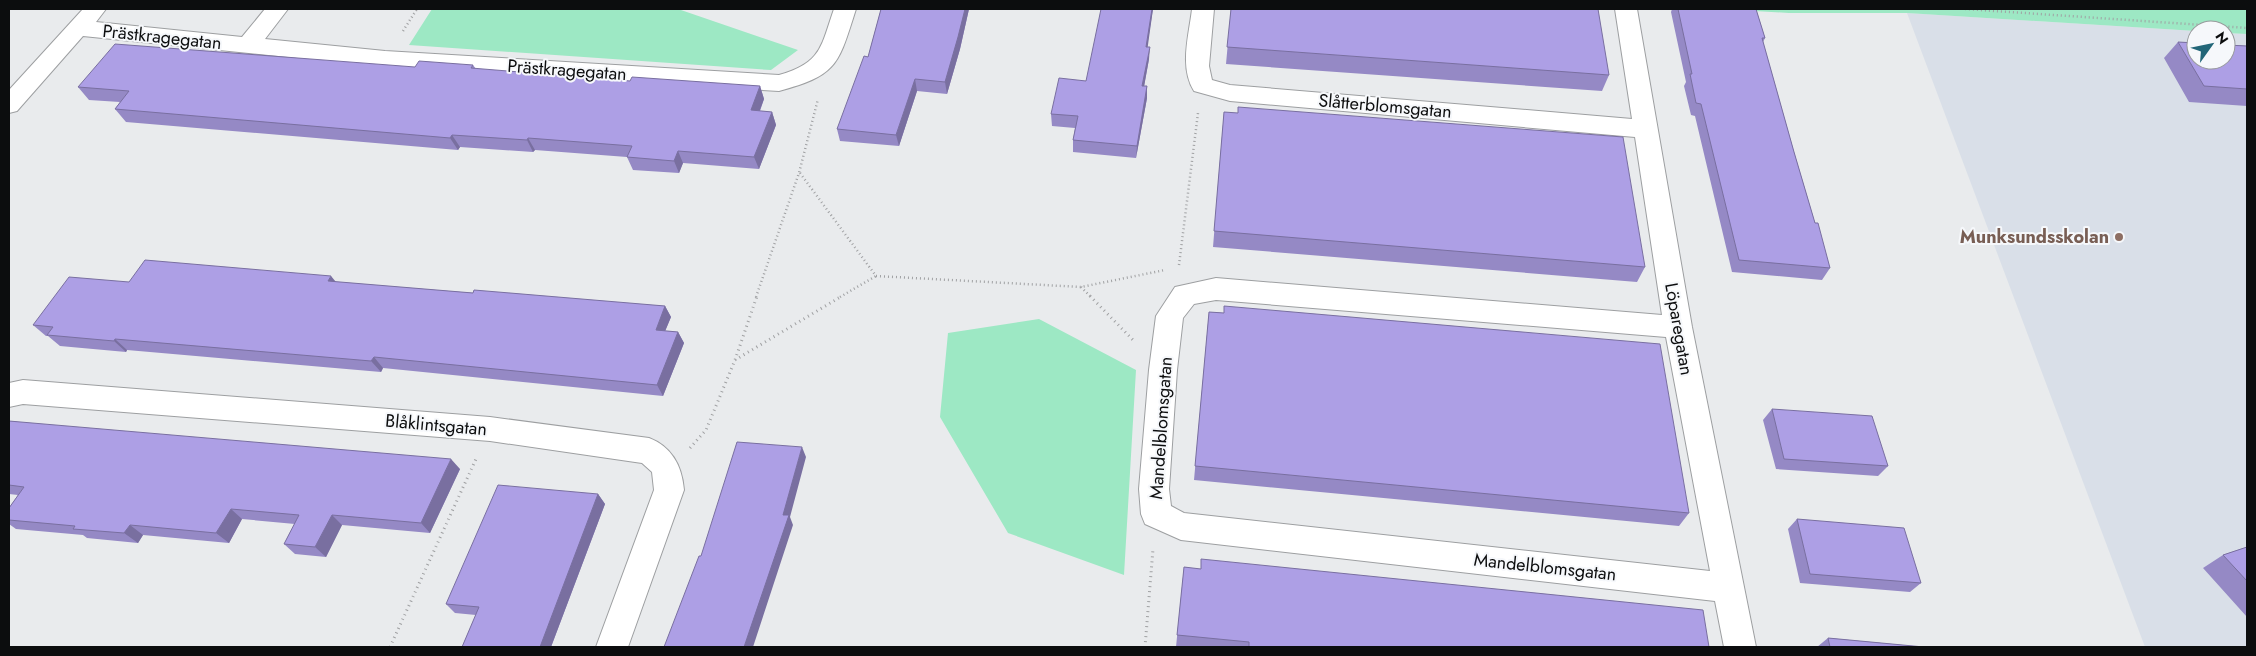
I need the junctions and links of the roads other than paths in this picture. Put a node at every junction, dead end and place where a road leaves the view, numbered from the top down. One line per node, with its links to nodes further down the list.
1 (95, 9): 6 (street)
2 (277, 9): 7 (street, Prästkragegatan)
3 (845, 9): 7 (street, Prästkragegatan)
4 (1203, 9): 9 (street, Slåtterblomsgatan)
5 (1626, 9): 9 (street, Löparegatan)
6 (77, 28): 7 (street, Prästkragegatan); 8 (street)
7 (247, 46)
8 (9, 105)
9 (1646, 129): 10 (street, Löparegatan)
10 (1678, 327): 12 (street, Löparegatan); 12 (street, Mandelblomsgatan)
11 (9, 395): 13 (street, Blåklintsgatan)
12 (1728, 588): 14 (street, Löparegatan)
13 (612, 647)
14 (1740, 647)

